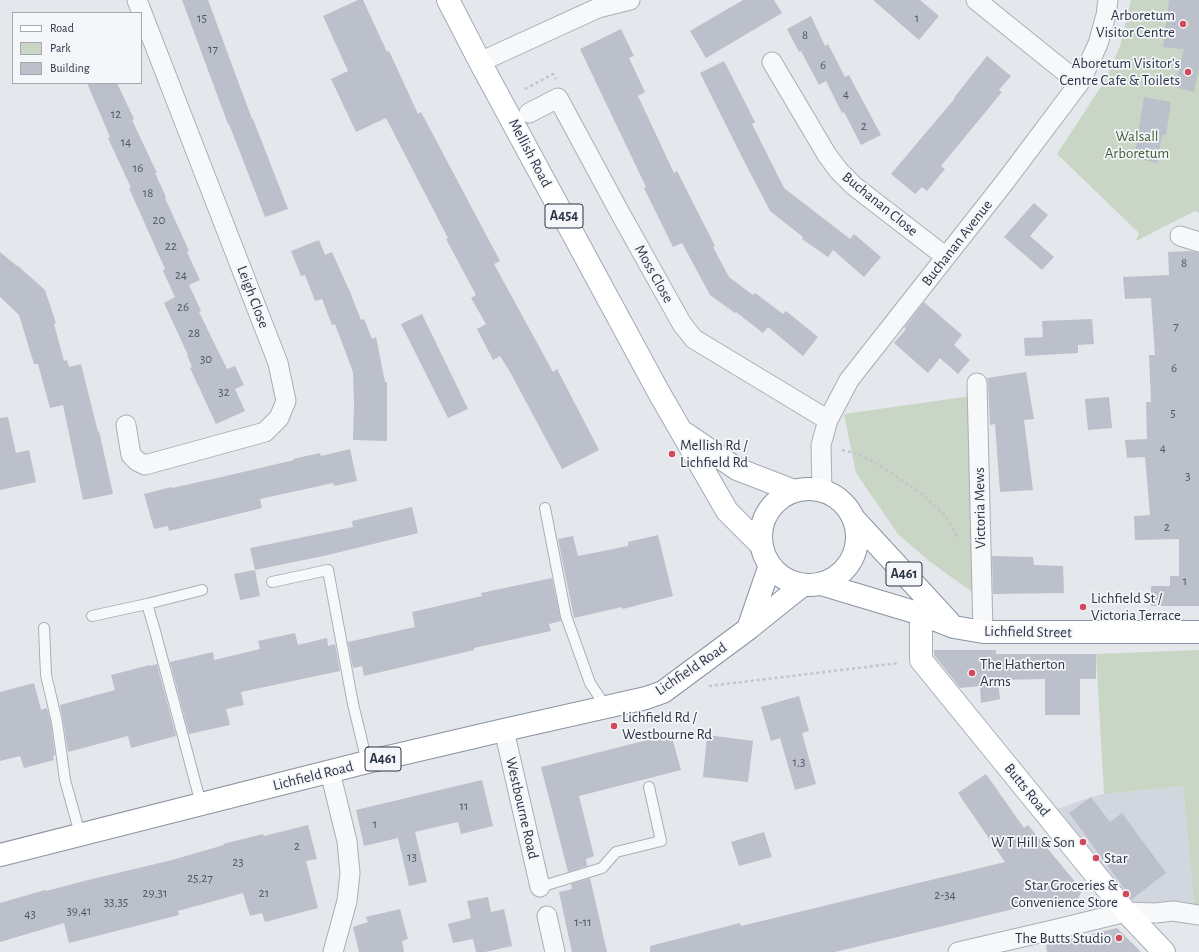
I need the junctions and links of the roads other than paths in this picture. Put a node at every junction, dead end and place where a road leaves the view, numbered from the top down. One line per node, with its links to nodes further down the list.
1 (136, 0): 6 (street, Leigh Close)
2 (448, 0): 8 (main road, Mellish Road / A454)
3 (630, 0): 8 (street)
4 (976, 0): 10 (street)
5 (1108, 0): 10 (street, Buchanan Avenue)
6 (141, 12)
7 (142, 15): 17 (street, Leigh Close)
8 (480, 62): 18 (main road, Mellish Road / A454)
9 (772, 62): 14 (street, Buchanan Close)
10 (1080, 82): 14 (street, Buchanan Avenue)
11 (529, 113): 16 (street, Moss Close)
12 (1180, 236): 13 (street)
13 (1199, 242)
14 (946, 256): 16 (street, Buchanan Avenue)
15 (977, 383): 34 (street, Victoria Mews)
16 (828, 420): 19 (street, Buchanan Avenue)
17 (126, 425)
18 (682, 431): 20 (main road, Mellish Road / A454); 23 (main road, Mellish Road / A454)
19 (822, 490): 20 (main road); 22 (main road)
20 (794, 491): 23 (main road)
21 (545, 508): 36 (lane)
22 (855, 520): 26 (main road); 31 (main road, A461)
23 (762, 545): 24 (main road)
24 (770, 565): 26 (main road); 33 (main road)
25 (272, 582): 38 (lane)
26 (812, 584): 29 (main road, Lichfield Street / A461); 33 (main road, Lichfield Road / A461)
27 (202, 590): 28 (lane)
28 (147, 604): 30 (lane); 41 (lane)
29 (921, 614): 31 (main road, Lichfield Street / A461); 45 (main road, Butts Road)
30 (92, 616)
31 (954, 627): 34 (main road, Lichfield Street / A461)
32 (44, 628): 42 (lane)
33 (748, 629): 36 (main road, Lichfield Road / A461)
34 (983, 632): 35 (main road, Lichfield Street / A461)
35 (1199, 632)
36 (606, 707): 37 (main road, Lichfield Road / A461)
37 (504, 730): 38 (main road, Lichfield Road / A461); 44 (street, Westbourne Road)
38 (368, 762): 39 (main road, Lichfield Road / A461)
39 (330, 772): 41 (main road, Lichfield Road / A461); 48 (street)
40 (650, 787): 44 (lane)
41 (201, 804): 42 (main road, Lichfield Road / A461)
42 (80, 834): 43 (main road, Lichfield Road / A461)
43 (0, 855)
44 (540, 887)
45 (1126, 912): 46 (street); 50 (street); 51 (main road, Butts Road)
46 (1199, 915)
47 (547, 916): 49 (street)
48 (333, 952)
49 (555, 952)
50 (958, 952)
51 (1164, 952)

